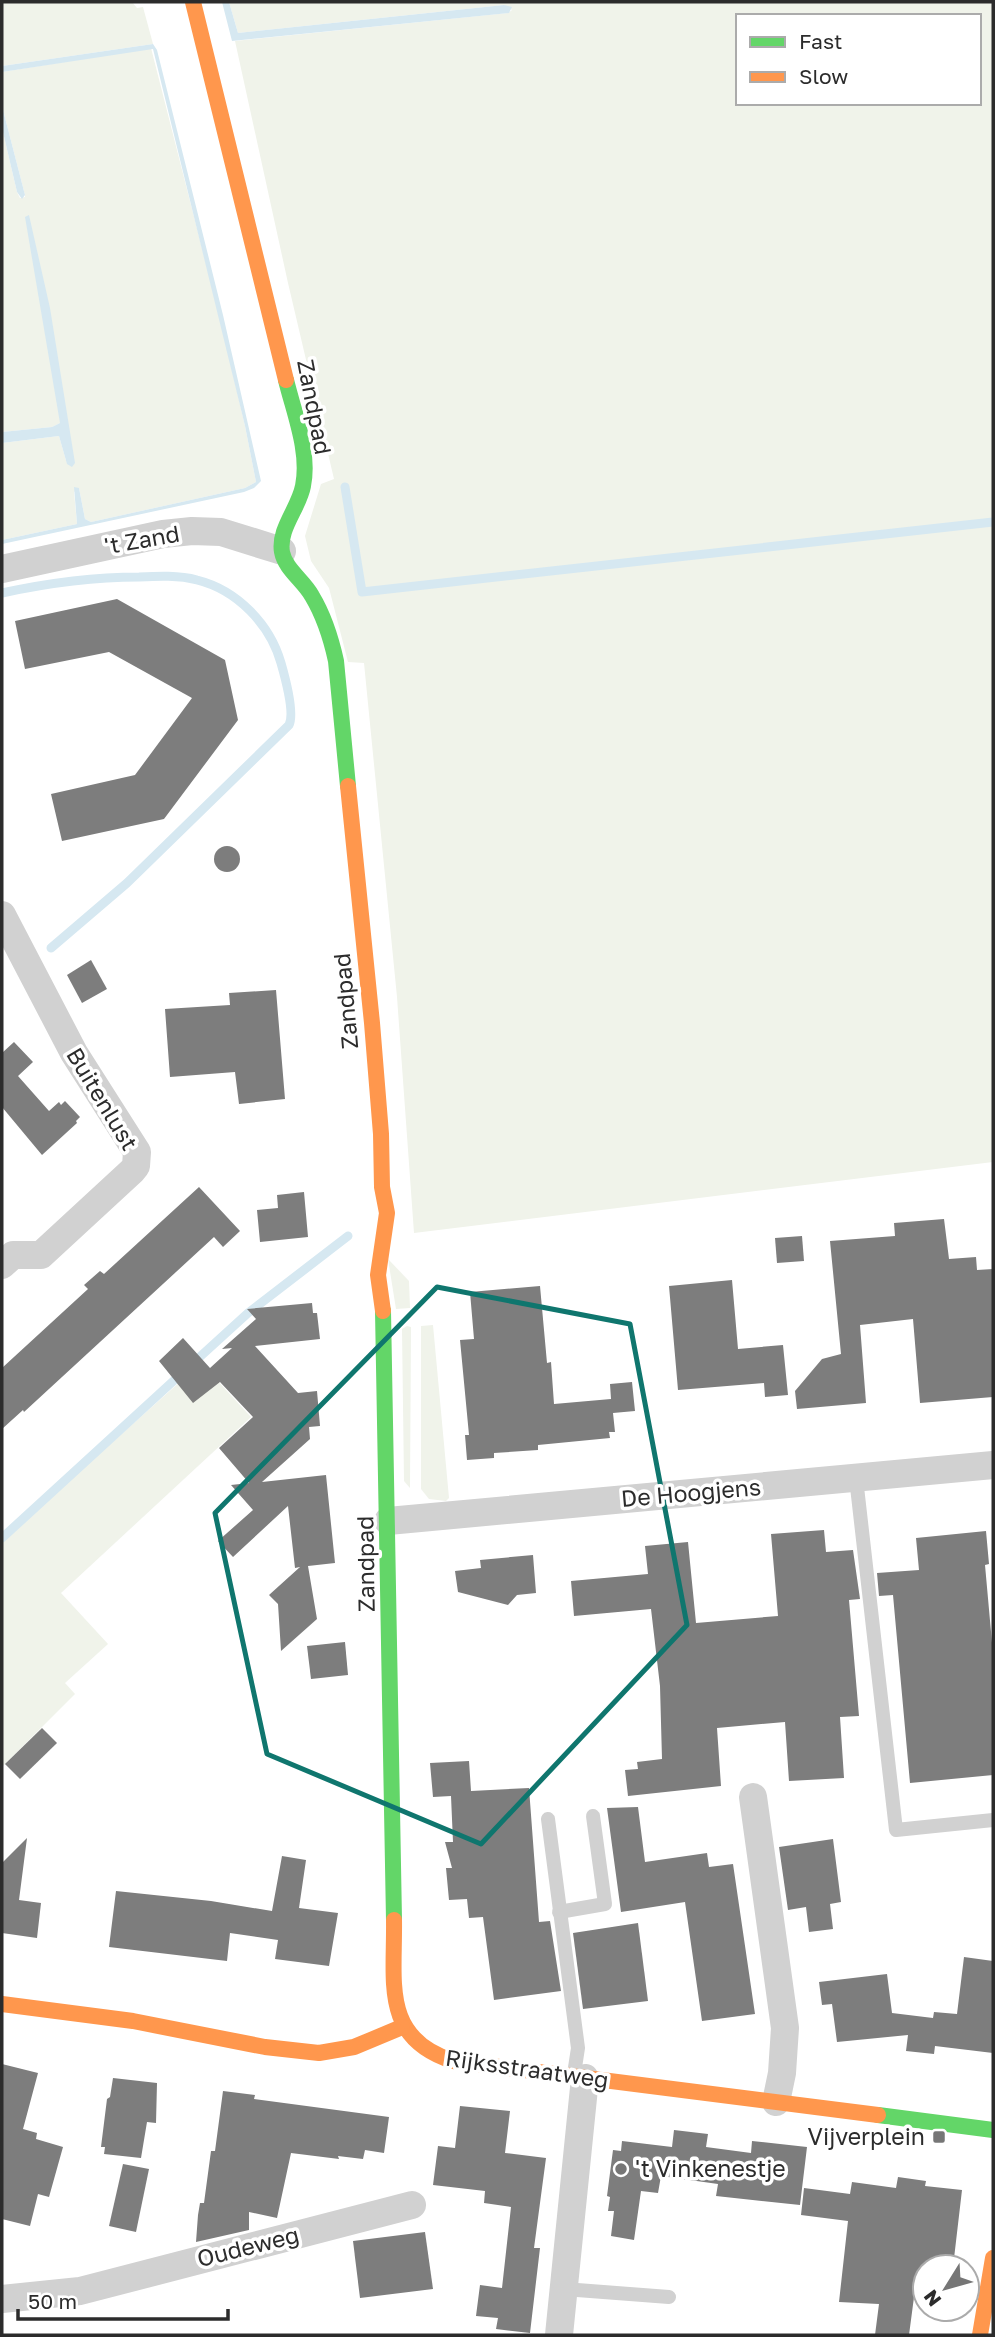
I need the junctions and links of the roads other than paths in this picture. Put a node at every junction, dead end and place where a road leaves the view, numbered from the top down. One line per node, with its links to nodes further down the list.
1 (193, 2): 2 (street, Zandpad)
2 (282, 551): 3 (street, 't Zand); 8 (street, Zandpad)
3 (2, 569)
4 (2, 915): 5 (street, Buitenlust)
5 (2, 1265)
6 (993, 1465): 7 (street, De Hoogjens)
7 (856, 1478): 8 (street, De Hoogjens); 12 (lane)
8 (388, 1521): 15 (street, Zandpad)
9 (753, 1797): 17 (street)
10 (593, 1816): 13 (lane)
11 (548, 1819): 13 (lane)
12 (993, 1820)
13 (559, 1912): 16 (lane)
14 (2, 2004): 15 (street)
15 (402, 2027): 16 (street, Rijksstraatweg)
16 (579, 2077): 17 (street, Rijksstraatweg); 21 (street)
17 (776, 2102): 18 (street, Rijksstraatweg)
18 (993, 2130)
19 (412, 2205): 23 (street, Oudeweg)
20 (993, 2258): 25 (street)
21 (564, 2289): 22 (lane); 24 (street)
22 (670, 2297)
23 (2, 2299)
24 (559, 2335)
25 (980, 2335)

